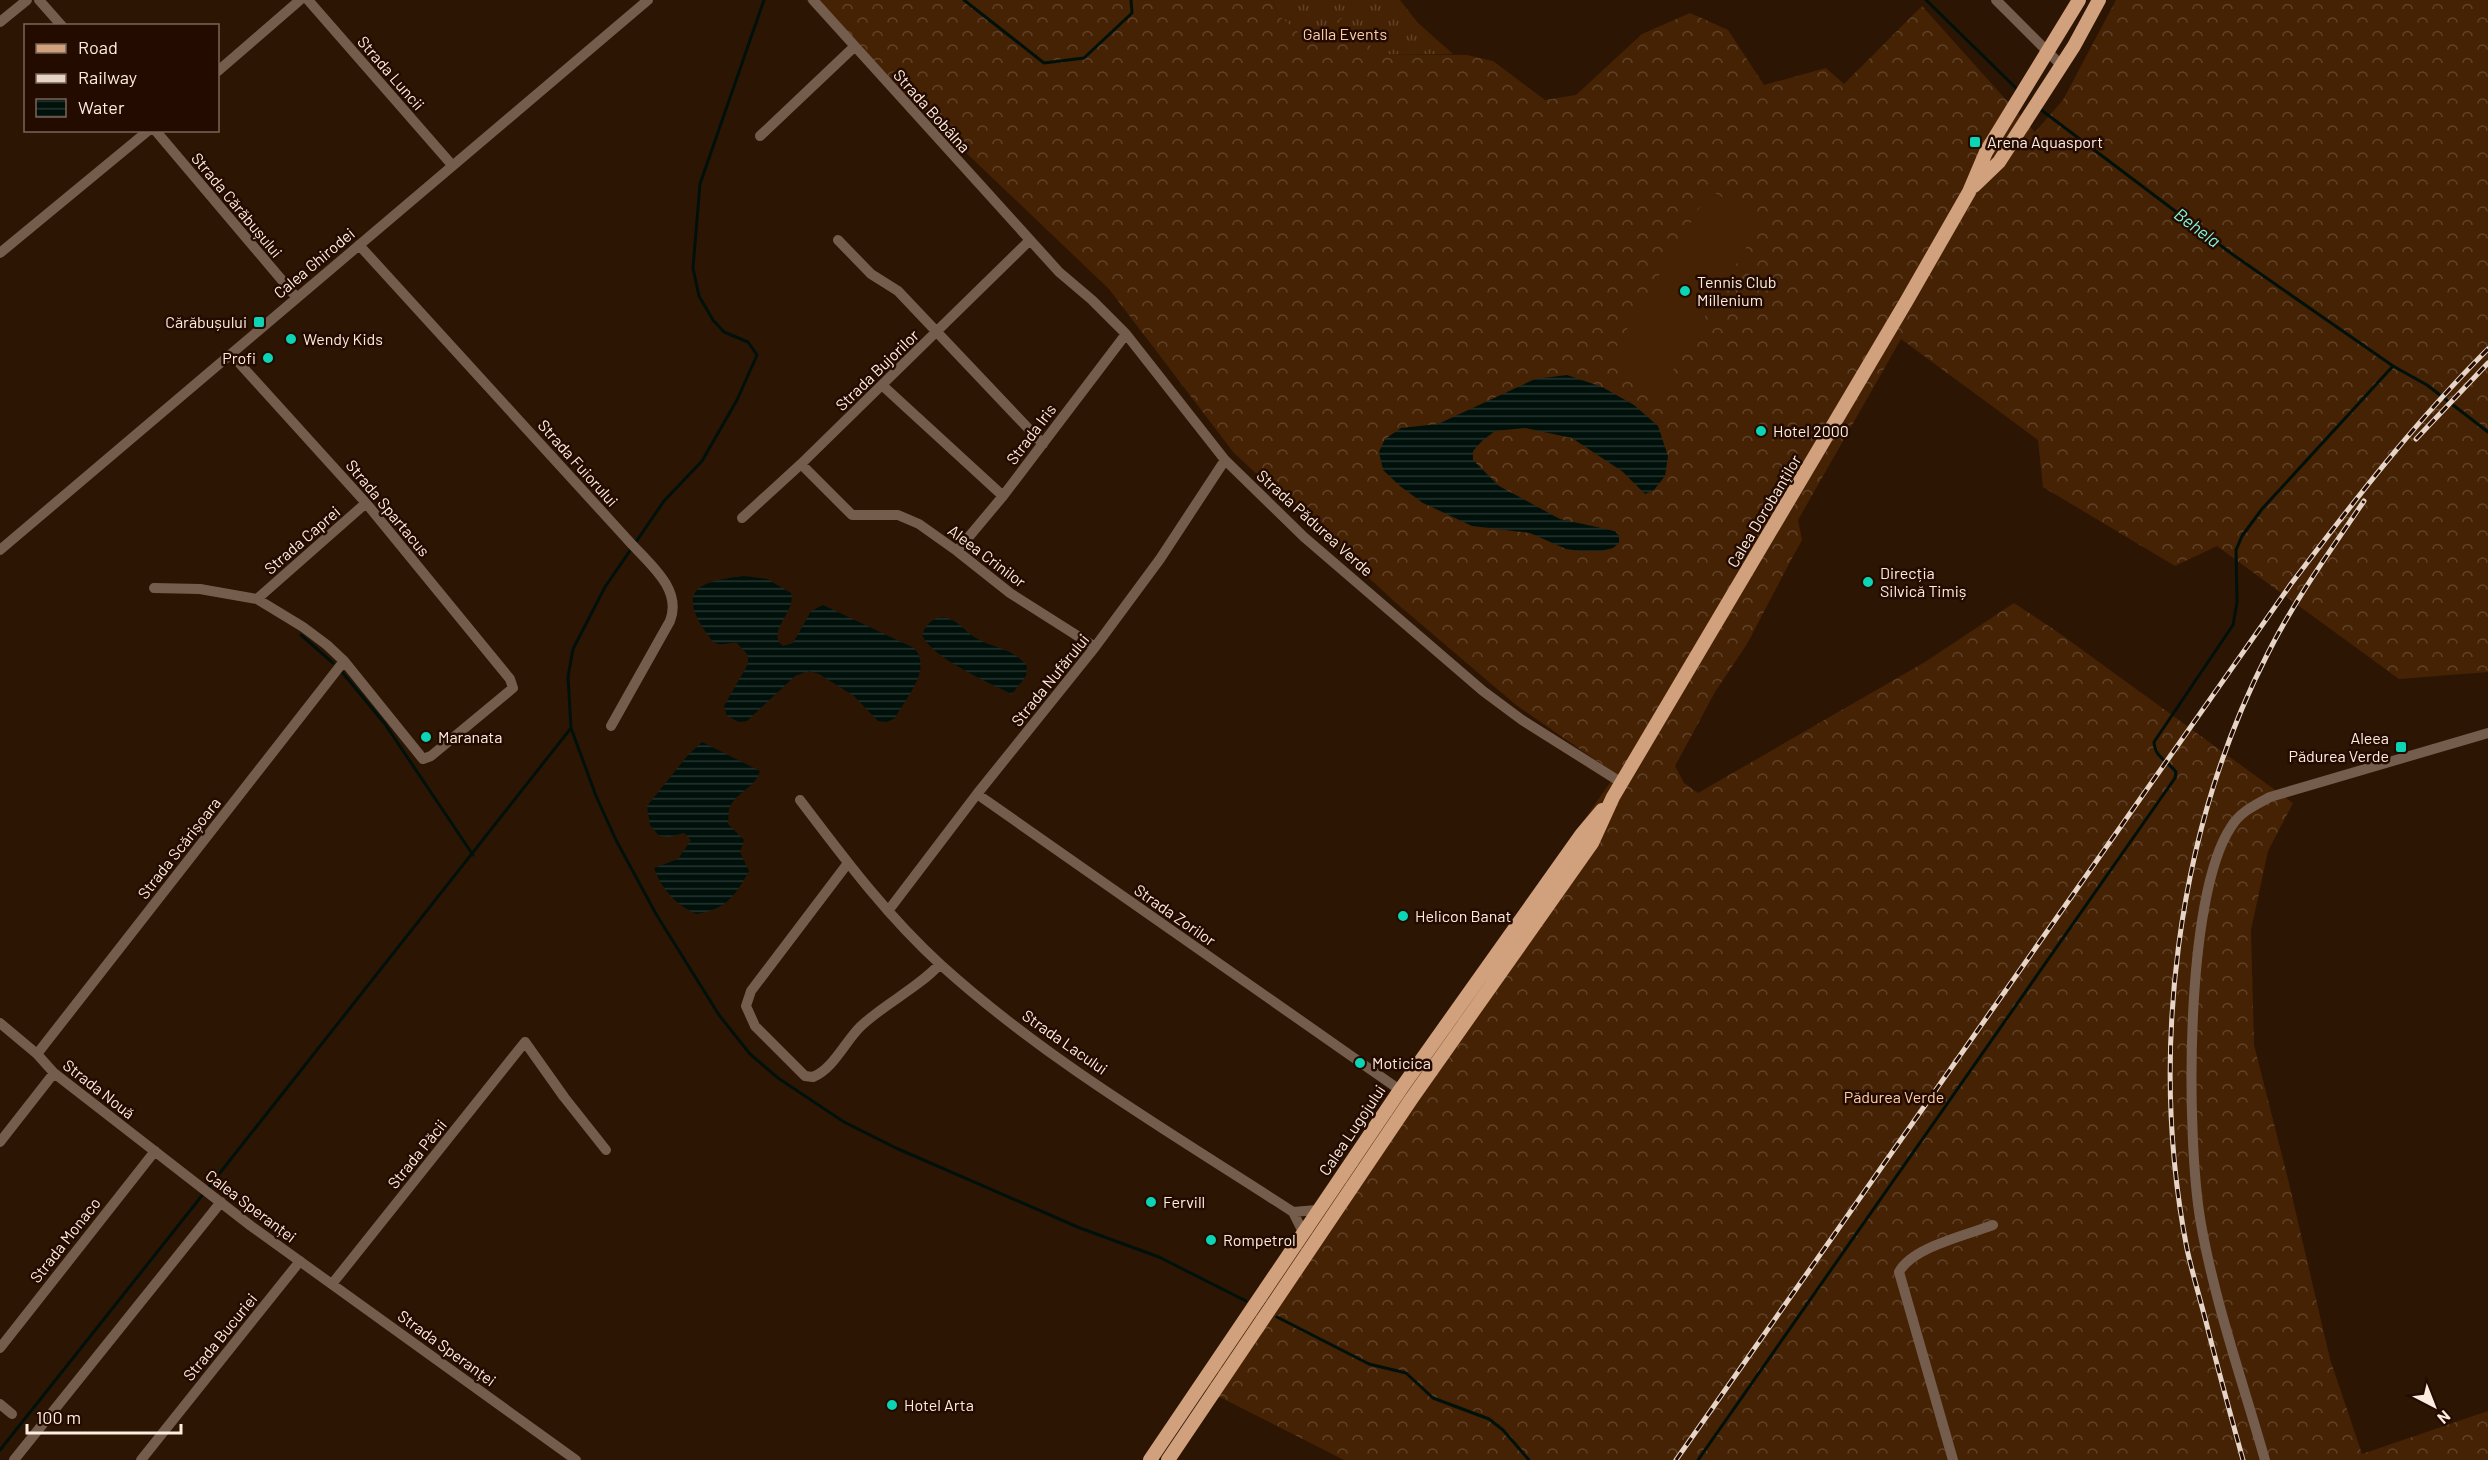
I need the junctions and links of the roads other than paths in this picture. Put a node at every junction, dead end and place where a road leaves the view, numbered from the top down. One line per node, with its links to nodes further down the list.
1 (27, 0): 10 (street)
2 (39, 0): 11 (street)
3 (300, 0): 15 (street)
4 (308, 0): 19 (street, Strada Luncii)
5 (648, 0): 19 (street, Calea Ghirodei)
6 (813, 0): 12 (street, Strada Bobâlna)
7 (1996, 0): 13 (street)
8 (2079, 0): 13 (main road, Calea Dorobanților)
9 (2099, 0): 14 (main road, Calea Dorobanților)
10 (0, 22)
11 (60, 24)
12 (854, 47): 18 (street); 22 (street, Strada Bobâlna)
13 (2047, 50): 14 (street); 20 (main road, Calea Dorobanților)
14 (2061, 65): 20 (main road, Calea Dorobanților)
15 (219, 70)
16 (147, 132): 24 (street)
17 (157, 132): 25 (street, Strada Cărăbușului)
18 (760, 136)
19 (452, 165): 23 (street, Calea Ghirodei)
20 (1969, 192): 44 (main road, Calea Dorobanților)
21 (838, 240): 26 (street)
22 (1029, 241): 26 (street, Strada Bujorilor); 27 (street, Strada Pădurea Verde)
23 (359, 245): 25 (street, Calea Ghirodei); 42 (street, Strada Fuiorului)
24 (0, 253)
25 (297, 298): 28 (street, Calea Ghirodei)
26 (938, 332): 29 (street, Strada Bujorilor); 30 (street)
27 (1126, 334): 30 (street, Strada Iris); 31 (street, Strada Pădurea Verde)
28 (231, 354): 34 (street, Strada Spartacus); 36 (street, Calea Ghirodei)
29 (882, 386): 32 (street, Strada Bujorilor); 33 (street)
30 (1042, 444): 33 (street, Strada Iris)
31 (1225, 460): 40 (street, Strada Nufărului); 44 (street, Strada Pădurea Verde)
32 (801, 464): 35 (street, Strada Bujorilor); 37 (street, Aleea Crinilor)
33 (1003, 496): 37 (street, Strada Iris)
34 (366, 503): 39 (street, Strada Caprei); 41 (street, Strada Spartacus)
35 (742, 518)
36 (0, 550)
37 (957, 551): 40 (street, Aleea Crinilor)
38 (154, 588): 39 (street)
39 (257, 598): 41 (street)
40 (1095, 647): 45 (street, Strada Nufărului)
41 (344, 662): 52 (street, Strada Scărișoara)
42 (611, 726)
43 (2488, 733): 75 (street)
44 (1622, 783): 46 (main road, Calea Lugojului)
45 (977, 794): 49 (street, Strada Nufărului); 54 (street, Strada Zorilor)
46 (1613, 797): 54 (main road, Calea Lugojului); 73 (main road, Calea Lugojului)
47 (800, 800): 48 (street, Strada Lacului)
48 (848, 863): 49 (street, Strada Lacului); 50 (street)
49 (888, 911): 50 (street, Strada Lacului)
50 (940, 964): 61 (street, Strada Lacului)
51 (0, 1023): 52 (street, Strada Nouă)
52 (37, 1054): 53 (street, Strada Nouă)
53 (54, 1073): 55 (street); 57 (street, Strada Nouă)
54 (1400, 1090): 60 (main road, Calea Lugojului)
55 (0, 1142)
56 (606, 1150): 65 (street, Strada Păcii)
57 (154, 1151): 58 (street, Strada Nouă); 66 (street, Strada Monaco)
58 (183, 1174): 59 (street, Calea Speranței)
59 (220, 1202): 64 (street, Calea Speranței); 69 (street)
60 (1317, 1210): 61 (street); 63 (main road, Calea Lugojului)
61 (1293, 1212): 63 (street)
62 (1993, 1225): 74 (street)
63 (1303, 1232): 72 (main road, Calea Lugojului)
64 (300, 1261): 65 (street, Strada Speranței); 70 (street, Strada Bucuriei)
65 (332, 1284): 71 (street, Strada Speranței)
66 (0, 1348)
67 (0, 1404): 68 (street)
68 (12, 1414)
69 (14, 1460)
70 (141, 1460)
71 (576, 1460)
72 (1150, 1460)
73 (1168, 1460)
74 (1953, 1460)
75 (2265, 1460)

